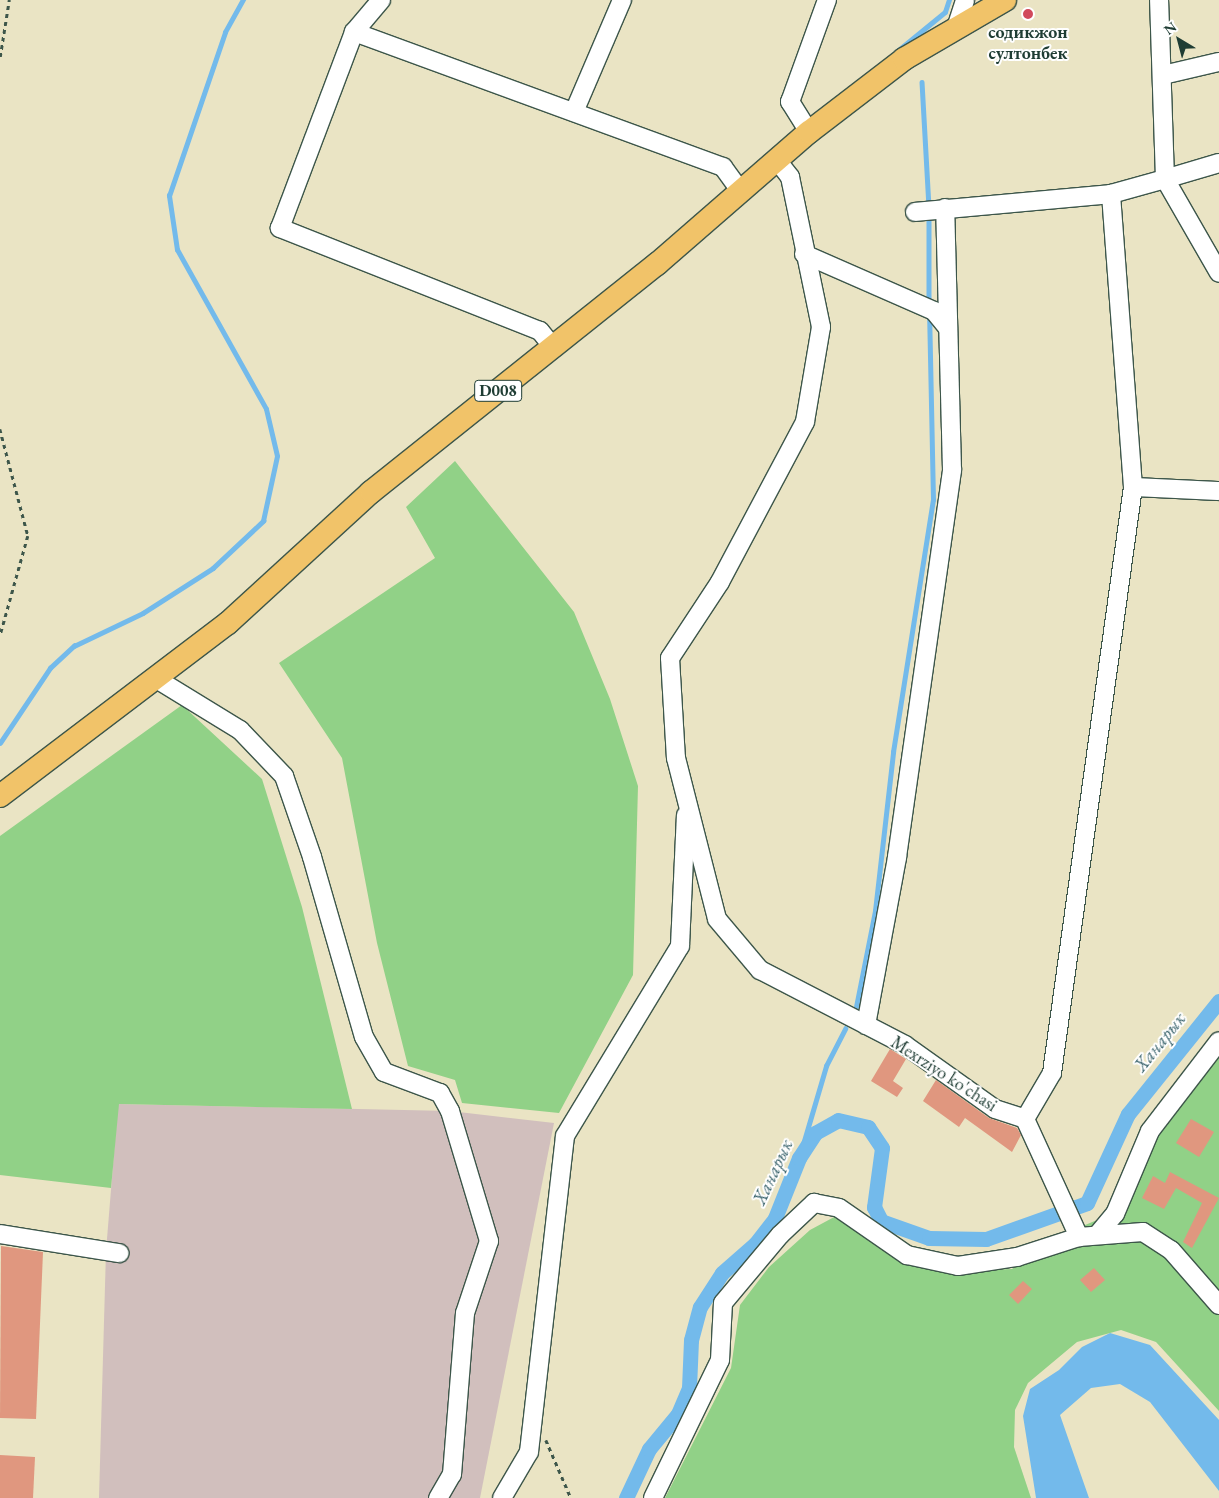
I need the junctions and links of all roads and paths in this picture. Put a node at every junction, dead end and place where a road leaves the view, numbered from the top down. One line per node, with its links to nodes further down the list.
1 (10, 0): 10 (path)
2 (381, 0): 9 (street)
3 (622, 0): 13 (street)
4 (827, 0): 14 (street)
5 (965, 0): 8 (street)
6 (1006, 0): 8 (main road, D008)
7 (1159, 0): 12 (street)
8 (956, 25): 14 (main road, D008)
9 (354, 32): 13 (street); 25 (street)
10 (0, 57)
11 (1219, 62): 12 (street)
12 (1164, 75): 17 (street)
13 (574, 112): 18 (street)
14 (809, 132): 15 (main road, D008)
15 (776, 159): 18 (main road, D008); 22 (street, Mexrziyo ko'chasi)
16 (1219, 163): 17 (street)
17 (1165, 179): 19 (street); 23 (street)
18 (740, 190): 25 (main road, D008)
19 (1110, 194): 20 (street); 27 (street)
20 (940, 209): 21 (street); 24 (street)
21 (916, 212)
22 (804, 254): 24 (street); 31 (street, Mexrziyo ko'chasi)
23 (1219, 273)
24 (948, 328): 33 (street)
25 (553, 347): 30 (main road, D008)
26 (0, 429): 29 (path)
27 (1133, 487): 28 (street); 35 (street)
28 (1219, 490)
29 (0, 636)
30 (155, 678): 32 (main road, D008); 42 (street)
31 (687, 795): 33 (street, Mexrziyo ko'chasi); 43 (street)
32 (0, 796)
33 (866, 1025): 35 (street, Mexrziyo ko'chasi)
34 (1219, 1041): 37 (street)
35 (1025, 1119): 38 (street)
36 (0, 1234): 39 (street)
37 (1098, 1234): 38 (street); 40 (street)
38 (1079, 1237): 45 (street)
39 (119, 1254)
40 (1219, 1305)
41 (544, 1436): 44 (path)
42 (438, 1498)
43 (502, 1498)
44 (571, 1498)
45 (653, 1498)

